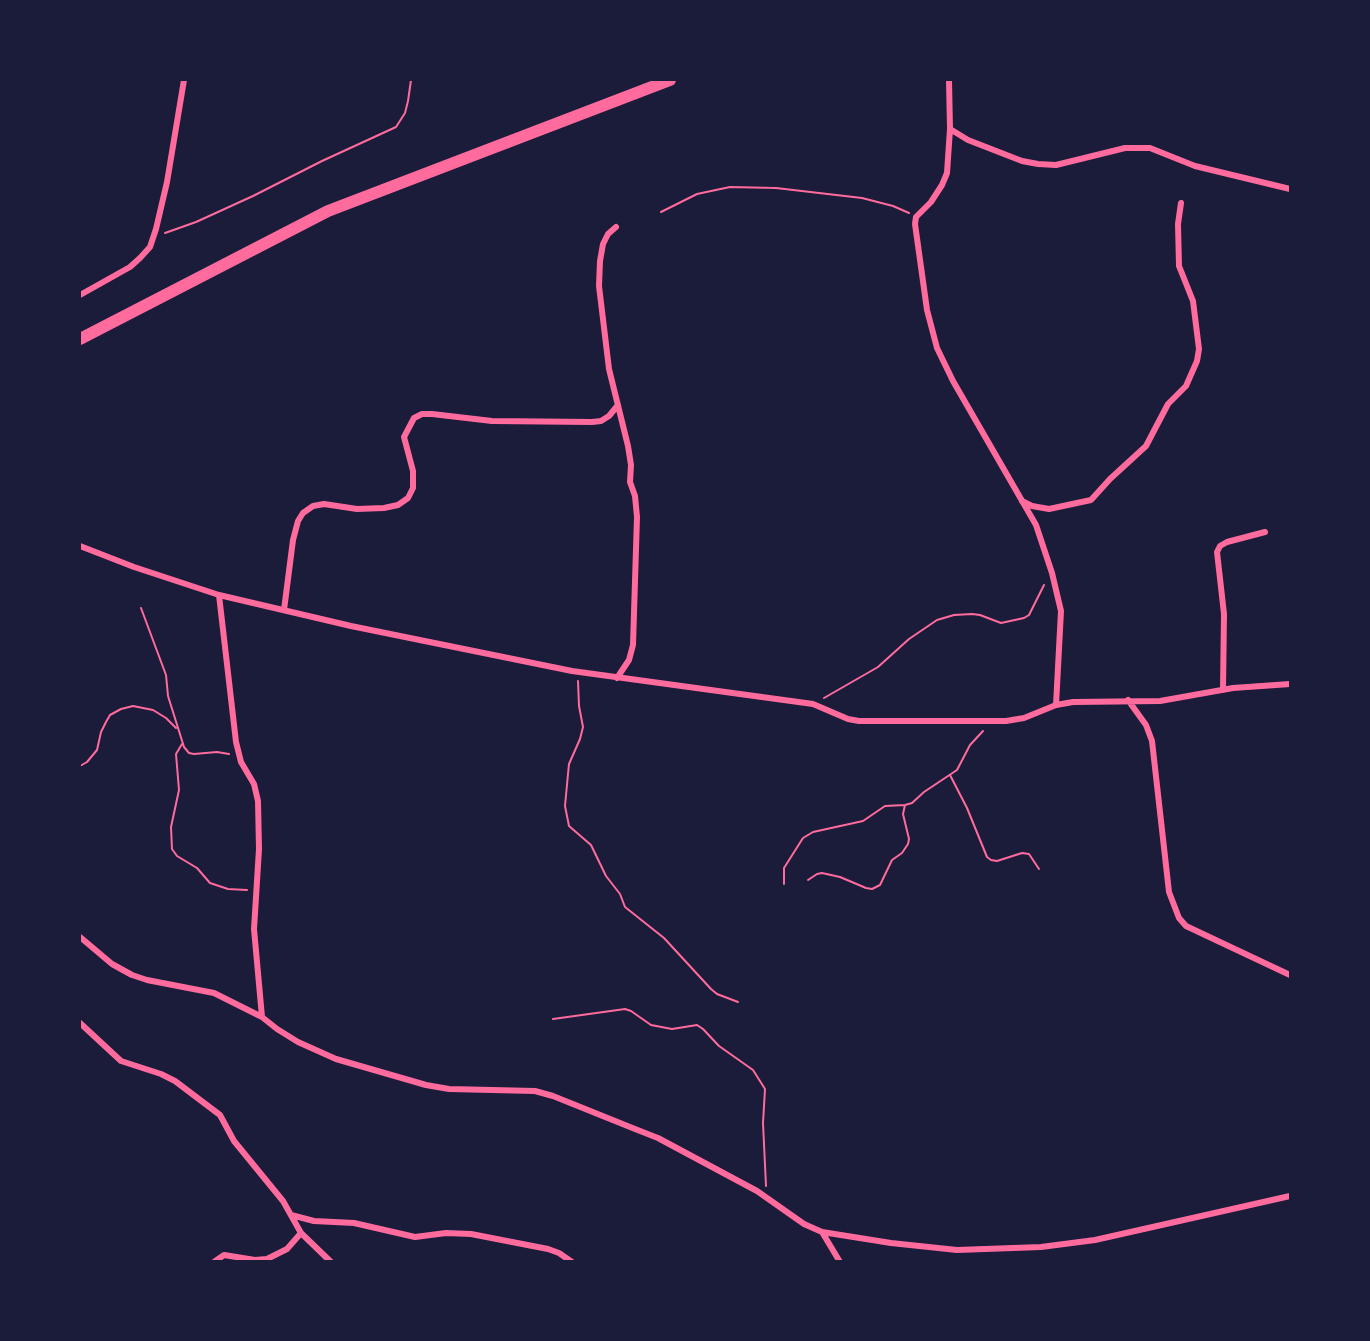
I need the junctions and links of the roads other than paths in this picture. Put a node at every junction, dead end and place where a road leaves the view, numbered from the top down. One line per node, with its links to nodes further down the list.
1 (184, 80): 8 (street)
2 (670, 80): 9 (main road)
3 (949, 80): 4 (street)
4 (950, 129): 5 (street); 11 (street)
5 (1290, 189)
6 (1181, 203): 11 (street)
7 (616, 227): 10 (street)
8 (80, 295)
9 (80, 339)
10 (618, 405): 15 (street); 16 (street)
11 (1021, 500): 20 (street)
12 (1266, 532): 18 (street)
13 (80, 546): 14 (street)
14 (219, 594): 15 (street); 23 (street)
15 (284, 610): 16 (street)
16 (617, 678): 20 (street)
17 (1290, 684): 18 (street)
18 (1223, 690): 19 (street)
19 (1128, 700): 20 (street); 22 (street)
20 (1056, 705)
21 (80, 937): 23 (street)
22 (1290, 975)
23 (262, 1017): 27 (street)
24 (80, 1023): 26 (street)
25 (1290, 1196): 27 (street)
26 (291, 1215): 28 (street); 31 (street)
27 (822, 1232): 32 (street)
28 (301, 1233): 29 (street); 30 (street)
29 (332, 1261)
30 (214, 1262)
31 (572, 1262)
32 (840, 1262)

